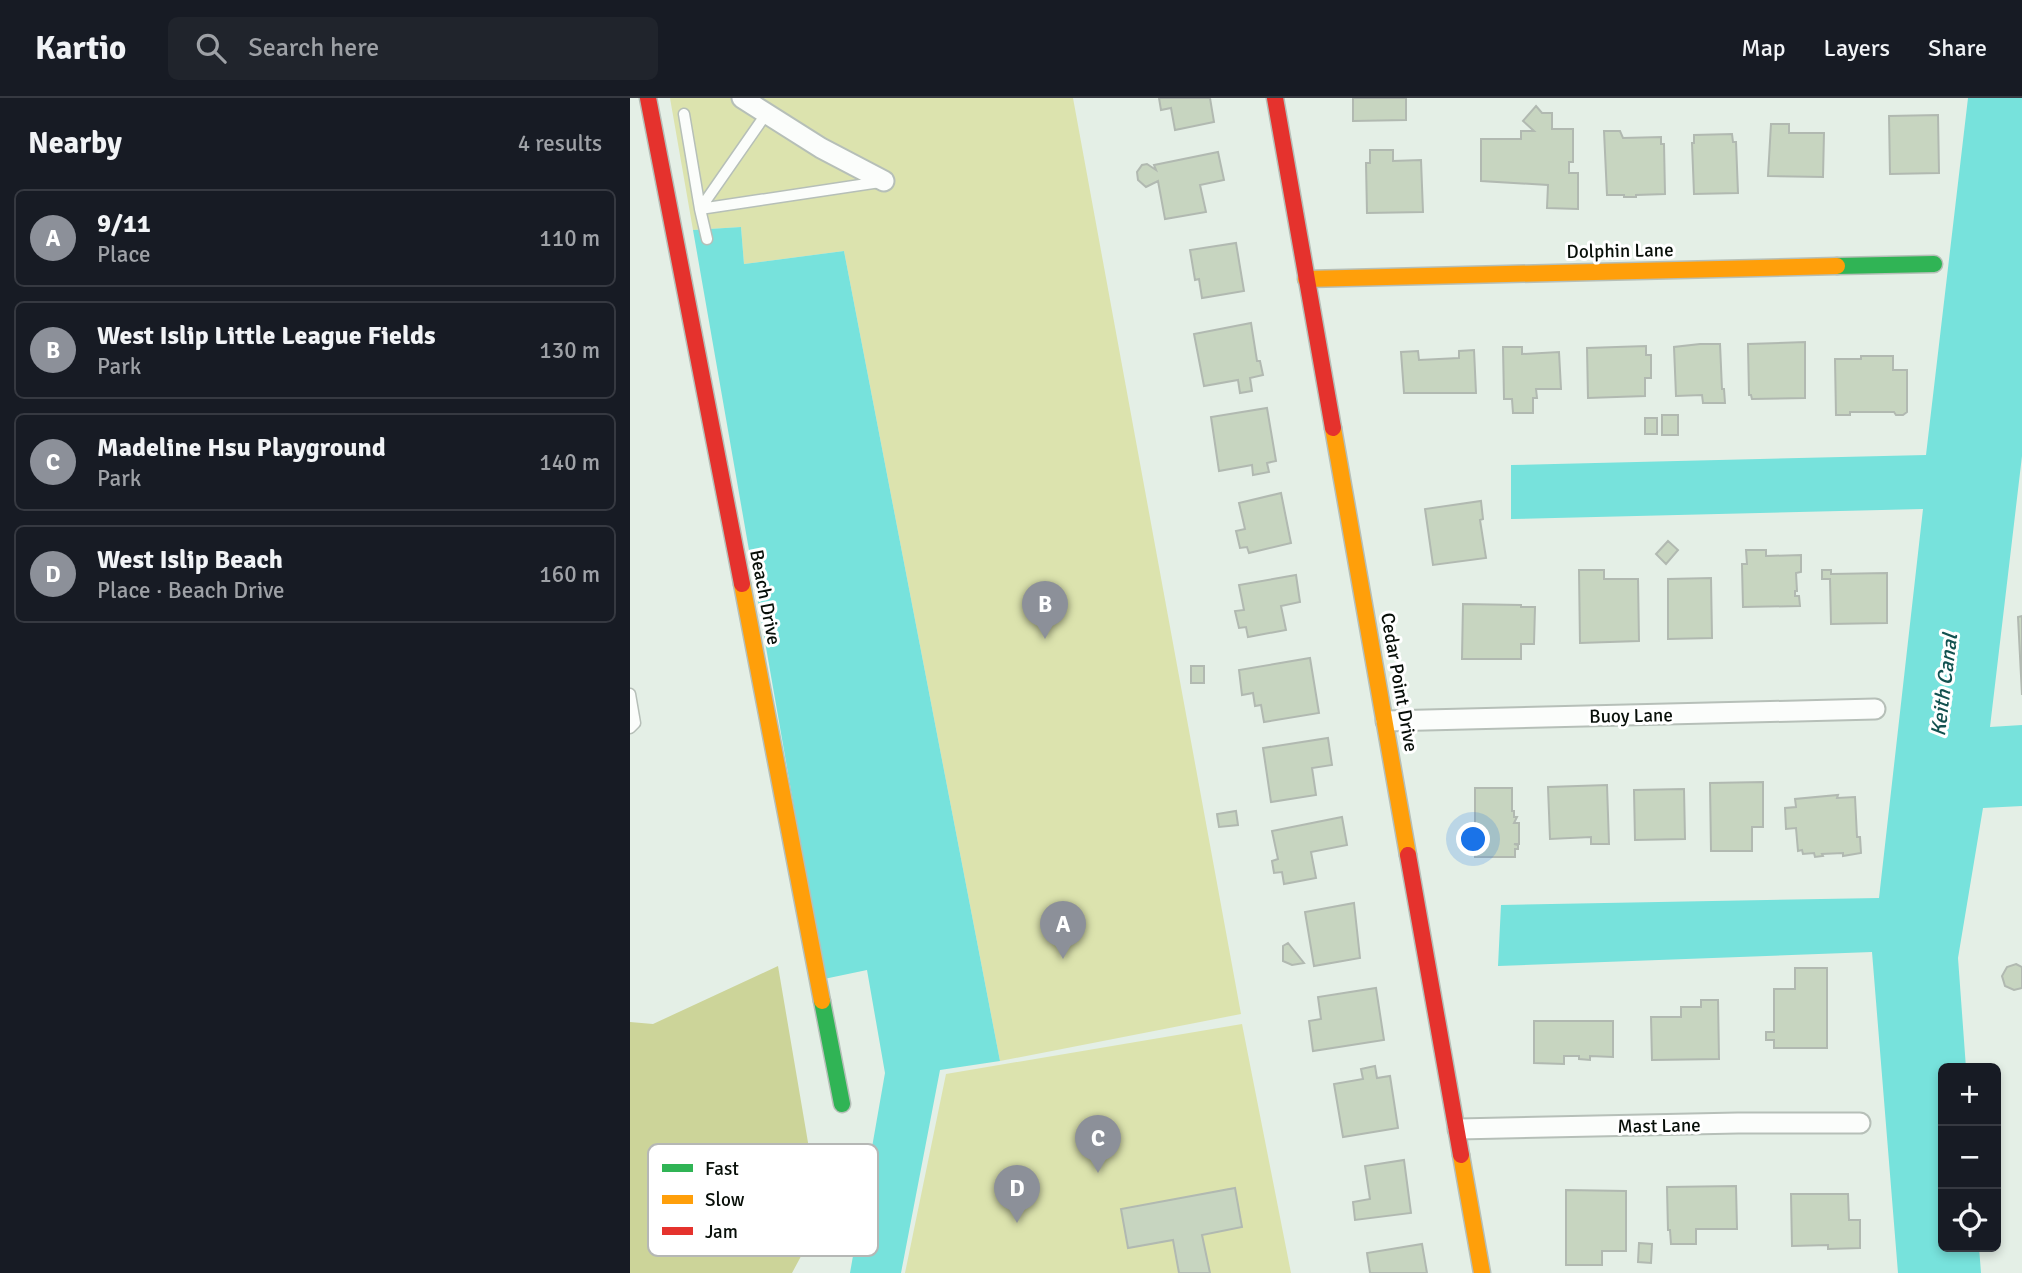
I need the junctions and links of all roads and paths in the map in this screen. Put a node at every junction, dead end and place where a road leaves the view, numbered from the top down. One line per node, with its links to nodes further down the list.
1 (648, 98): 15 (street, Beach Drive)
2 (742, 98): 5 (street)
3 (1275, 98): 10 (street, Cedar Point Drive)
4 (684, 114): 7 (lane)
5 (766, 114): 6 (street); 7 (lane)
6 (884, 181): 7 (lane)
7 (700, 209): 8 (lane)
8 (708, 239)
9 (1934, 264): 10 (street, Dolphin Lane)
10 (1306, 279): 13 (street, Cedar Point Drive)
11 (630, 694): 14 (lane)
12 (1875, 709): 13 (street, Buoy Lane)
13 (1386, 720): 17 (street, Cedar Point Drive)
14 (630, 728)
15 (842, 1104)
16 (1860, 1123): 17 (street, Mast Lane)
17 (1458, 1129): 18 (street, Cedar Point Drive)
18 (1482, 1273)

